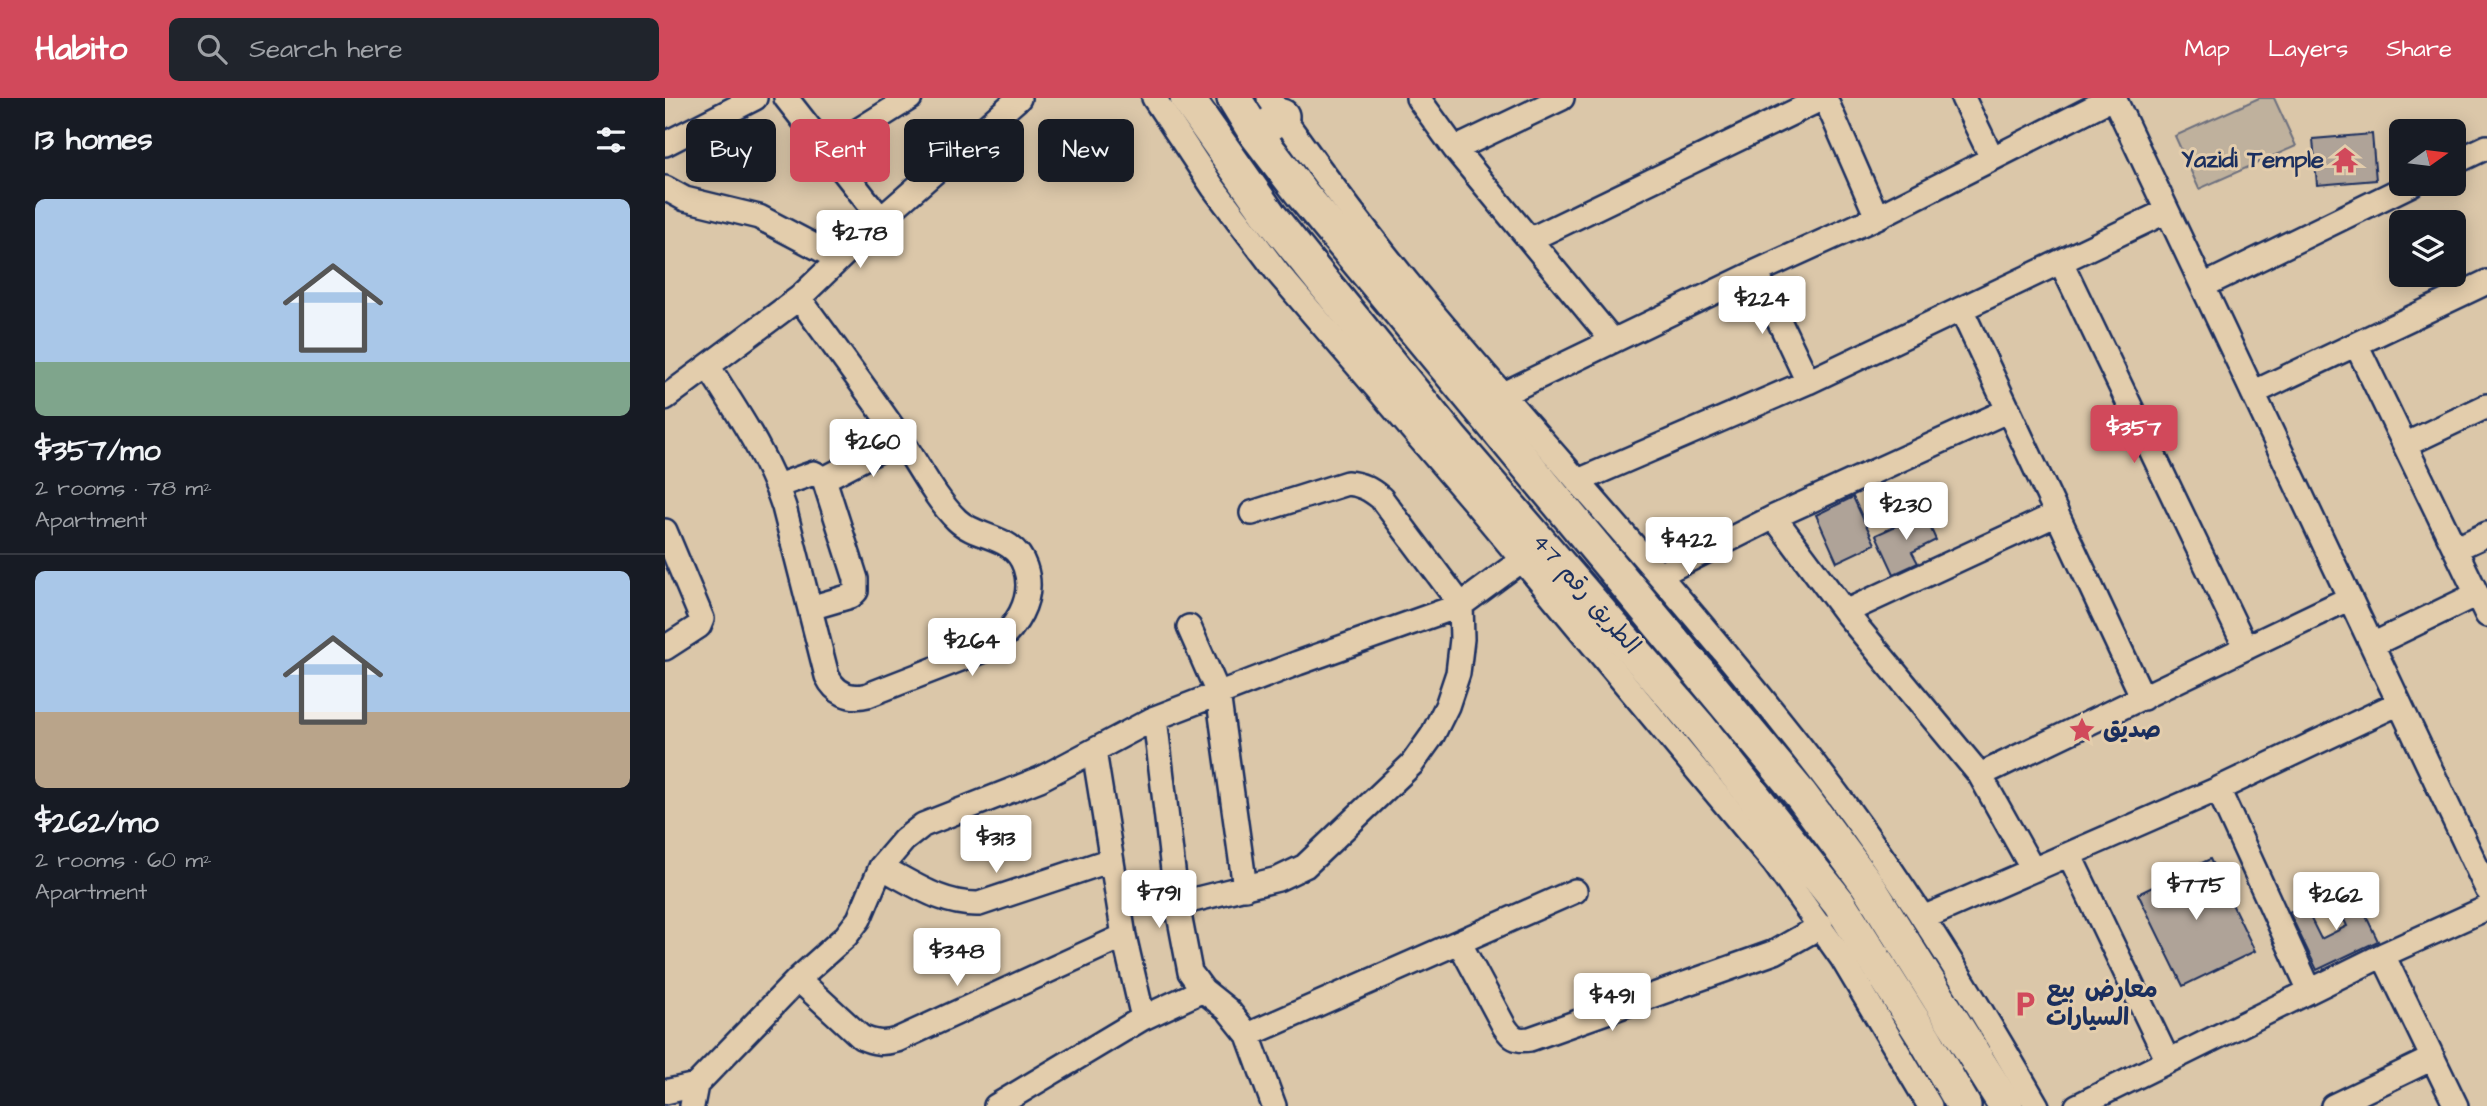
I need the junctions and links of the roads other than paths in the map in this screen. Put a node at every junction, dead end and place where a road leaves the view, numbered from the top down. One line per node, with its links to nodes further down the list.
1 (755, 98): 16 (street)
2 (786, 98): 14 (street)
3 (910, 98): 15 (street)
4 (1019, 98): 26 (street)
5 (1154, 98): 55 (street)
6 (1187, 98): 58 (highway, الطريق رقم 47)
7 (1234, 98): 13 (highway, الطريق رقم 47)
8 (1418, 98): 18 (street)
9 (1562, 98): 18 (street)
10 (1824, 98): 25 (street); 27 (street)
11 (1963, 98): 20 (street)
12 (2113, 98): 20 (street); 24 (street)
13 (1269, 116): 40 (street); 78 (highway, الطريق رقم 47)
14 (803, 119)
15 (876, 119)
16 (665, 144)
17 (2487, 146): 19 (street)
18 (1455, 149): 27 (street)
19 (2466, 156)
20 (1993, 158): 25 (street)
21 (852, 182): 26 (street)
22 (665, 188): 28 (street)
23 (2389, 195): 32 (street)
24 (2167, 211): 29 (street); 32 (street)
25 (1877, 217): 30 (street)
26 (881, 219): 28 (street)
27 (1531, 239): 35 (street)
28 (839, 259): 33 (street)
29 (2061, 262): 34 (street); 66 (street)
30 (1756, 272): 35 (street); 38 (street)
31 (2487, 282): 36 (street)
32 (2203, 286): 39 (street)
33 (799, 298): 37 (street); 44 (street)
34 (1961, 309): 38 (street); 43 (street)
35 (1613, 341): 40 (street)
36 (2356, 344): 39 (street); 45 (street)
37 (708, 366): 41 (street); 48 (street)
38 (1808, 382): 47 (street)
39 (2253, 393): 57 (street)
40 (1503, 394): 47 (street)
41 (665, 398)
42 (2487, 406): 45 (street)
43 (2009, 410): 50 (street); 51 (street)
44 (901, 439): 46 (street); 61 (street)
45 (2405, 445): 54 (street)
46 (824, 479): 48 (street); 61 (street)
47 (1578, 481): 56 (street)
48 (777, 485): 61 (street)
49 (1252, 513): 59 (street)
50 (2057, 514): 62 (street); 68 (street)
51 (1774, 517): 56 (street); 62 (street)
52 (665, 531): 65 (street)
53 (2487, 534): 54 (street)
54 (2455, 549): 60 (street)
55 (1522, 560): 58 (street); 59 (street)
56 (1658, 575): 85 (street)
57 (2350, 598): 64 (street); 66 (street)
58 (1576, 603): 84 (highway, الطريق رقم 47)
59 (1461, 605): 67 (street); 79 (street)
60 (2482, 605): 64 (street)
61 (810, 608)
62 (1845, 612): 72 (street)
63 (1189, 627): 67 (street)
64 (2372, 645): 69 (street)
65 (665, 648)
66 (2246, 649): 68 (street)
67 (1218, 693): 70 (street); 79 (street)
68 (2143, 698): 72 (street)
69 (2399, 703): 73 (street); 80 (street)
70 (1155, 718): 71 (street); 82 (street)
71 (1094, 751): 75 (street); 76 (street)
72 (1980, 775): 77 (street)
73 (2218, 789): 74 (street); 91 (street)
74 (2069, 854): 77 (street); 96 (street)
75 (1111, 860): 76 (street); 86 (street)
76 (881, 867): 89 (street)
77 (2033, 870): 85 (street)
78 (1867, 884): 84 (highway); 93 (highway, الطريق رقم 47)
79 (1245, 888): 82 (street)
80 (2487, 889)
81 (1575, 891): 87 (street)
82 (1177, 904): 90 (street)
83 (2487, 908): 88 (street)
84 (1830, 914): 87 (street); 101 (street); 102 (highway, الطريق رقم 47)
85 (1923, 918): 93 (street)
86 (1124, 936): 89 (street); 92 (street)
87 (1459, 942): 94 (street)
88 (2383, 955): 91 (street); 95 (street)
89 (798, 979): 98 (street)
90 (1203, 990): 92 (street); 94 (street)
91 (2309, 991): 96 (street)
92 (1143, 1018): 99 (street)
93 (1974, 1026): 103 (highway, الطريق رقم 47); 104 (street)
94 (1248, 1035): 100 (street)
95 (2433, 1058): 106 (street); 107 (street)
96 (2168, 1060): 105 (street)
97 (665, 1092): 98 (street)
98 (694, 1096)
99 (996, 1106)
100 (1274, 1106)
101 (1930, 1106)
102 (1964, 1106)
103 (2006, 1106)
104 (2037, 1106)
105 (2077, 1106)
106 (2333, 1106)
107 (2456, 1106)

